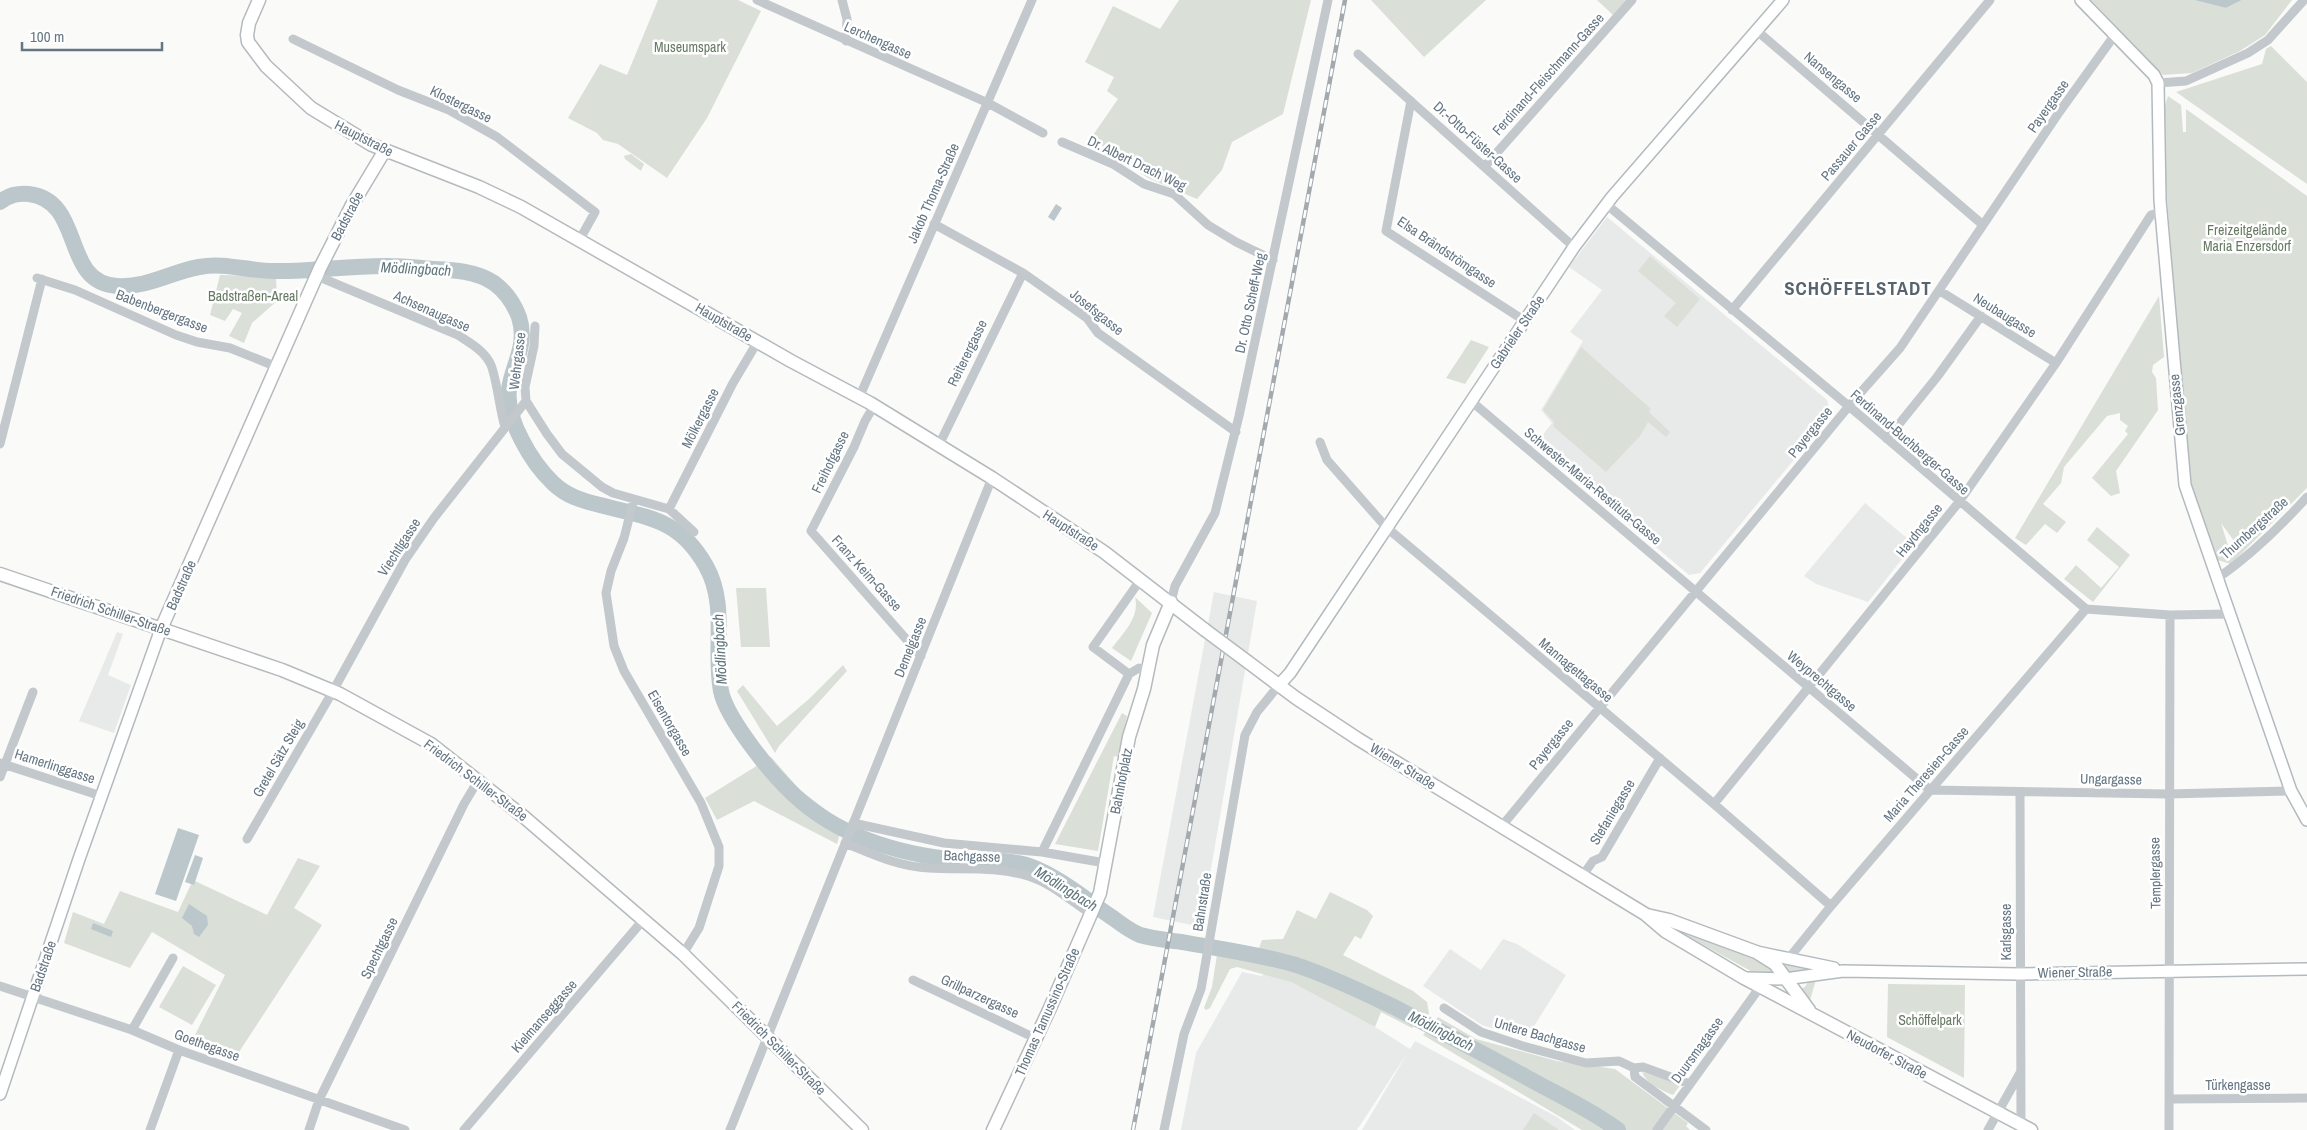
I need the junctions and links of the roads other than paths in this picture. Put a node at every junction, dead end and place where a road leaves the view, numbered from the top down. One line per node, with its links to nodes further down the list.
1 (259, 0): 22 (main road, Hauptstraße)
2 (757, 0): 14 (street, Lerchengasse)
3 (842, 0): 14 (street)
4 (1032, 0): 18 (street, Jakob Thoma-Straße)
5 (1328, 0): 30 (street, Dr. Otto Scheff-Weg)
6 (1632, 0): 23 (street, Ferdinand-Fleischmann-Gasse)
7 (1783, 0): 11 (street, Gabrieler Straße)
8 (1990, 0): 20 (street, Passauer Gasse)
9 (2081, 0): 12 (street)
10 (2304, 0): 16 (street)
11 (1756, 30): 20 (street, Nansengasse); 24 (street, Gabrieler Straße)
12 (2114, 36): 16 (street); 27 (street, Payergasse)
13 (294, 39): 28 (street, Klostergasse)
14 (846, 41): 18 (street, Lerchengasse)
15 (1360, 56): 17 (street, Dr.-Otto-Füster-Gasse)
16 (2158, 82): 25 (street, Grenzgasse)
17 (1411, 101): 23 (street, Dr.-Otto-Füster-Gasse); 36 (street, Elsa Brändströmgasse)
18 (988, 104): 19 (street); 26 (street, Jakob Thoma-Straße)
19 (1043, 133)
20 (1879, 134): 27 (street, Nansengasse); 34 (street, Passauer Gasse)
21 (1062, 142): 30 (street, Dr. Albert Drach Weg)
22 (384, 150): 28 (main road, Hauptstraße); 32 (main road, Badstraße)
23 (1485, 166): 29 (street, Dr.-Otto-Füster-Gasse)
24 (1606, 204): 29 (street, Gabrieler Straße); 34 (street, Ferdinand-Buchberger-Gasse)
25 (2161, 212): 39 (street, Haydngasse); 61 (street, Grenzgasse)
26 (934, 224): 31 (street, Josefsgasse); 41 (street, Jakob Thoma-Straße)
27 (1983, 225): 33 (street, Payergasse)
28 (580, 239): 38 (main road, Hauptstraße)
29 (1574, 247): 36 (street, Gabrieler Straße)
30 (1273, 260): 47 (street, Dr. Otto Scheff-Weg)
31 (1023, 273): 47 (street, Josefsgasse); 51 (street, Reiterergasse)
32 (317, 275): 40 (main road, Badstraße); 46 (street, Achsenaugasse)
33 (1940, 291): 35 (street, Neubaugasse); 45 (street, Payergasse)
34 (1732, 310): 45 (street, Ferdinand-Buchberger-Gasse)
35 (1981, 316): 39 (street, Neubaugasse); 48 (street)
36 (1525, 321): 43 (street, Gabrieler Straße)
37 (535, 326): 42 (street, Wehrgasse)
38 (758, 342): 41 (main road, Hauptstraße); 56 (street, Mölkergasse)
39 (2056, 363): 54 (street, Haydngasse)
40 (277, 367): 50 (street, Babenbergergasse); 68 (main road, Badstraße)
41 (859, 398): 44 (main road, Hauptstraße)
42 (526, 401): 46 (street, Viechtlgasse); 55 (street)
43 (1471, 401): 57 (street, Gabrieler Straße); 63 (street, Schwester-Maria-Restituta-Gasse)
44 (874, 406): 51 (main road, Hauptstraße); 58 (street, Freihofgasse)
45 (1849, 407): 48 (street, Ferdinand-Buchberger-Gasse); 63 (street, Payergasse)
46 (507, 425): 74 (street, Viechtlgasse)
47 (1236, 432): 64 (street, Dr. Otto Scheff-Weg)
48 (1887, 439): 54 (street, Ferdinand-Buchberger-Gasse)
49 (1320, 442): 57 (street, Mannagettagasse)
50 (0, 444)
51 (938, 447): 52 (main road, Hauptstraße)
52 (992, 478): 62 (main road, Hauptstraße); 69 (street, Demelgasse)
53 (2307, 497): 61 (street, Thurnbergstraße)
54 (1959, 502): 65 (street, Ferdinand-Buchberger-Gasse); 73 (street, Haydngasse)
55 (633, 503): 56 (street); 101 (street, Eisentorgasse)
56 (669, 508): 59 (street)
57 (1386, 526): 72 (street, Gabrieler Straße); 76 (street, Mannagettagasse)
58 (811, 531): 69 (street, Franz Keim-Gasse)
59 (694, 532)
60 (0, 574): 68 (main road, Friedrich Schiller-Straße)
61 (2218, 578): 66 (street, Grenzgasse)
62 (1141, 579): 64 (main road, Hauptstraße); 71 (street)
63 (1697, 592): 73 (street, Weyprechtgasse); 76 (street, Payergasse)
64 (1171, 602): 70 (main road, Bahnhofplatz); 72 (main road, Wiener Straße, bridge)
65 (2086, 609): 67 (street); 81 (street, Maria Theresien-Gasse)
66 (2230, 614): 67 (street); 82 (street, Grenzgasse)
67 (2170, 615): 84 (street, Templergasse)
68 (162, 629): 74 (main road, Friedrich Schiller-Straße); 85 (street, Badstraße)
69 (921, 656): 88 (street, Demelgasse)
70 (1147, 670): 71 (street); 93 (main road, Bahnhofplatz)
71 (1129, 674): 92 (street)
72 (1279, 685): 89 (main road, Wiener Straße); 137 (street, Bahnstraße)
73 (1809, 688): 81 (street, Weyprechtgasse); 86 (street, Haydngasse)
74 (333, 691): 80 (main road, Friedrich Schiller-Straße); 90 (street, Gretel Sätz Steig)
75 (33, 692): 78 (street)
76 (1599, 707): 77 (street, Mannagettagasse); 89 (street, Payergasse)
77 (1660, 758): 86 (street, Mannagettagasse); 94 (street, Stefaniegasse)
78 (3, 763): 79 (street); 85 (street, Hamerlinggasse)
79 (0, 777)
80 (479, 780): 99 (main road, Friedrich Schiller-Straße); 126 (street, Spechtgasse)
81 (1930, 790): 83 (street, Ungargasse); 96 (street, Maria Theresien-Gasse)
82 (2291, 791): 84 (street, Ungargasse); 87 (street, Grenzgasse)
83 (2020, 792): 84 (street, Ungargasse); 107 (street, Karlsgasse)
84 (2168, 794): 106 (street, Templergasse)
85 (101, 796): 113 (street, Badstraße)
86 (1714, 804): 96 (street, Mannagettagasse)
87 (2307, 820)
88 (854, 825): 91 (street, Demelgasse); 92 (street, Bachgasse)
89 (1501, 827): 94 (main road, Wiener Straße)
90 (247, 839)
91 (846, 840): 97 (street, Bachgasse); 117 (street)
92 (1042, 852): 93 (street, Bachgasse)
93 (1104, 863): 95 (main road, Bahnhofplatz)
94 (1583, 875): 98 (main road, Wiener Straße)
95 (1099, 895): 97 (main road, Thomas Tamussino-Straße)
96 (1831, 906): 103 (street, Maria Theresien-Gasse)
97 (1091, 913): 118 (main road, Thomas Tamussino-Straße)
98 (1645, 914): 100 (main road, Wiener Straße); 108 (main road, Wiener Straße)
99 (644, 920): 101 (main road, Friedrich Schiller-Straße); 133 (street, Kielmanseggasse)
100 (1756, 952): 103 (street, Wiener Straße); 109 (main road, Wiener Straße)
101 (684, 954): 117 (main road, Friedrich Schiller-Straße)
102 (173, 958): 116 (street)
103 (1788, 958): 105 (street, Wiener Straße)
104 (2307, 969): 106 (street, Wiener Straße)
105 (1843, 970): 107 (street, Wiener Straße); 109 (street, Wiener Straße)
106 (2170, 971): 107 (street, Wiener Straße); 125 (street, Templergasse)
107 (2019, 974): 121 (street, Karlsgasse)
108 (1744, 978): 109 (street, Wiener Straße); 112 (main road, Neudorfer Straße)
109 (1785, 979): 115 (main road, Wiener Straße)
110 (913, 980): 118 (street, Grillparzergasse)
111 (0, 986): 113 (street, Goethegasse)
112 (1760, 987): 115 (main road, Neudorfer Straße); 122 (street, Duursmagasse)
113 (33, 998): 116 (street, Goethegasse); 123 (street, Badstraße)
114 (1444, 1008): 120 (street, Untere Bachgasse)
115 (1813, 1015): 128 (main road, Neudorfer Straße)
116 (132, 1030): 119 (street, Goethegasse)
117 (768, 1037): 134 (street); 135 (main road, Friedrich Schiller-Straße)
118 (1035, 1038): 136 (main road, Thomas Tamussino-Straße)
119 (179, 1050): 126 (street, Goethegasse); 130 (street)
120 (1634, 1068): 122 (street, Untere Bachgasse); 127 (street)
121 (2022, 1071): 128 (street); 129 (street, Karlsgasse)
122 (1690, 1084): 127 (street, Duursmagasse)
123 (0, 1094)
124 (2307, 1098): 125 (street, Türkengasse)
125 (2170, 1099): 141 (street, Templergasse)
126 (320, 1100): 131 (street, Spechtgasse); 132 (street, Goethegasse)
127 (1673, 1106): 138 (street, Duursmagasse); 139 (street)
128 (1998, 1112): 129 (main road, Neudorfer Straße); 140 (street)
129 (2026, 1127)
130 (150, 1130)
131 (309, 1130)
132 (405, 1130)
133 (464, 1130)
134 (730, 1130)
135 (862, 1130)
136 (993, 1130)
137 (1164, 1130)
138 (1657, 1130)
139 (1706, 1130)
140 (1988, 1130)
141 (2169, 1130)

